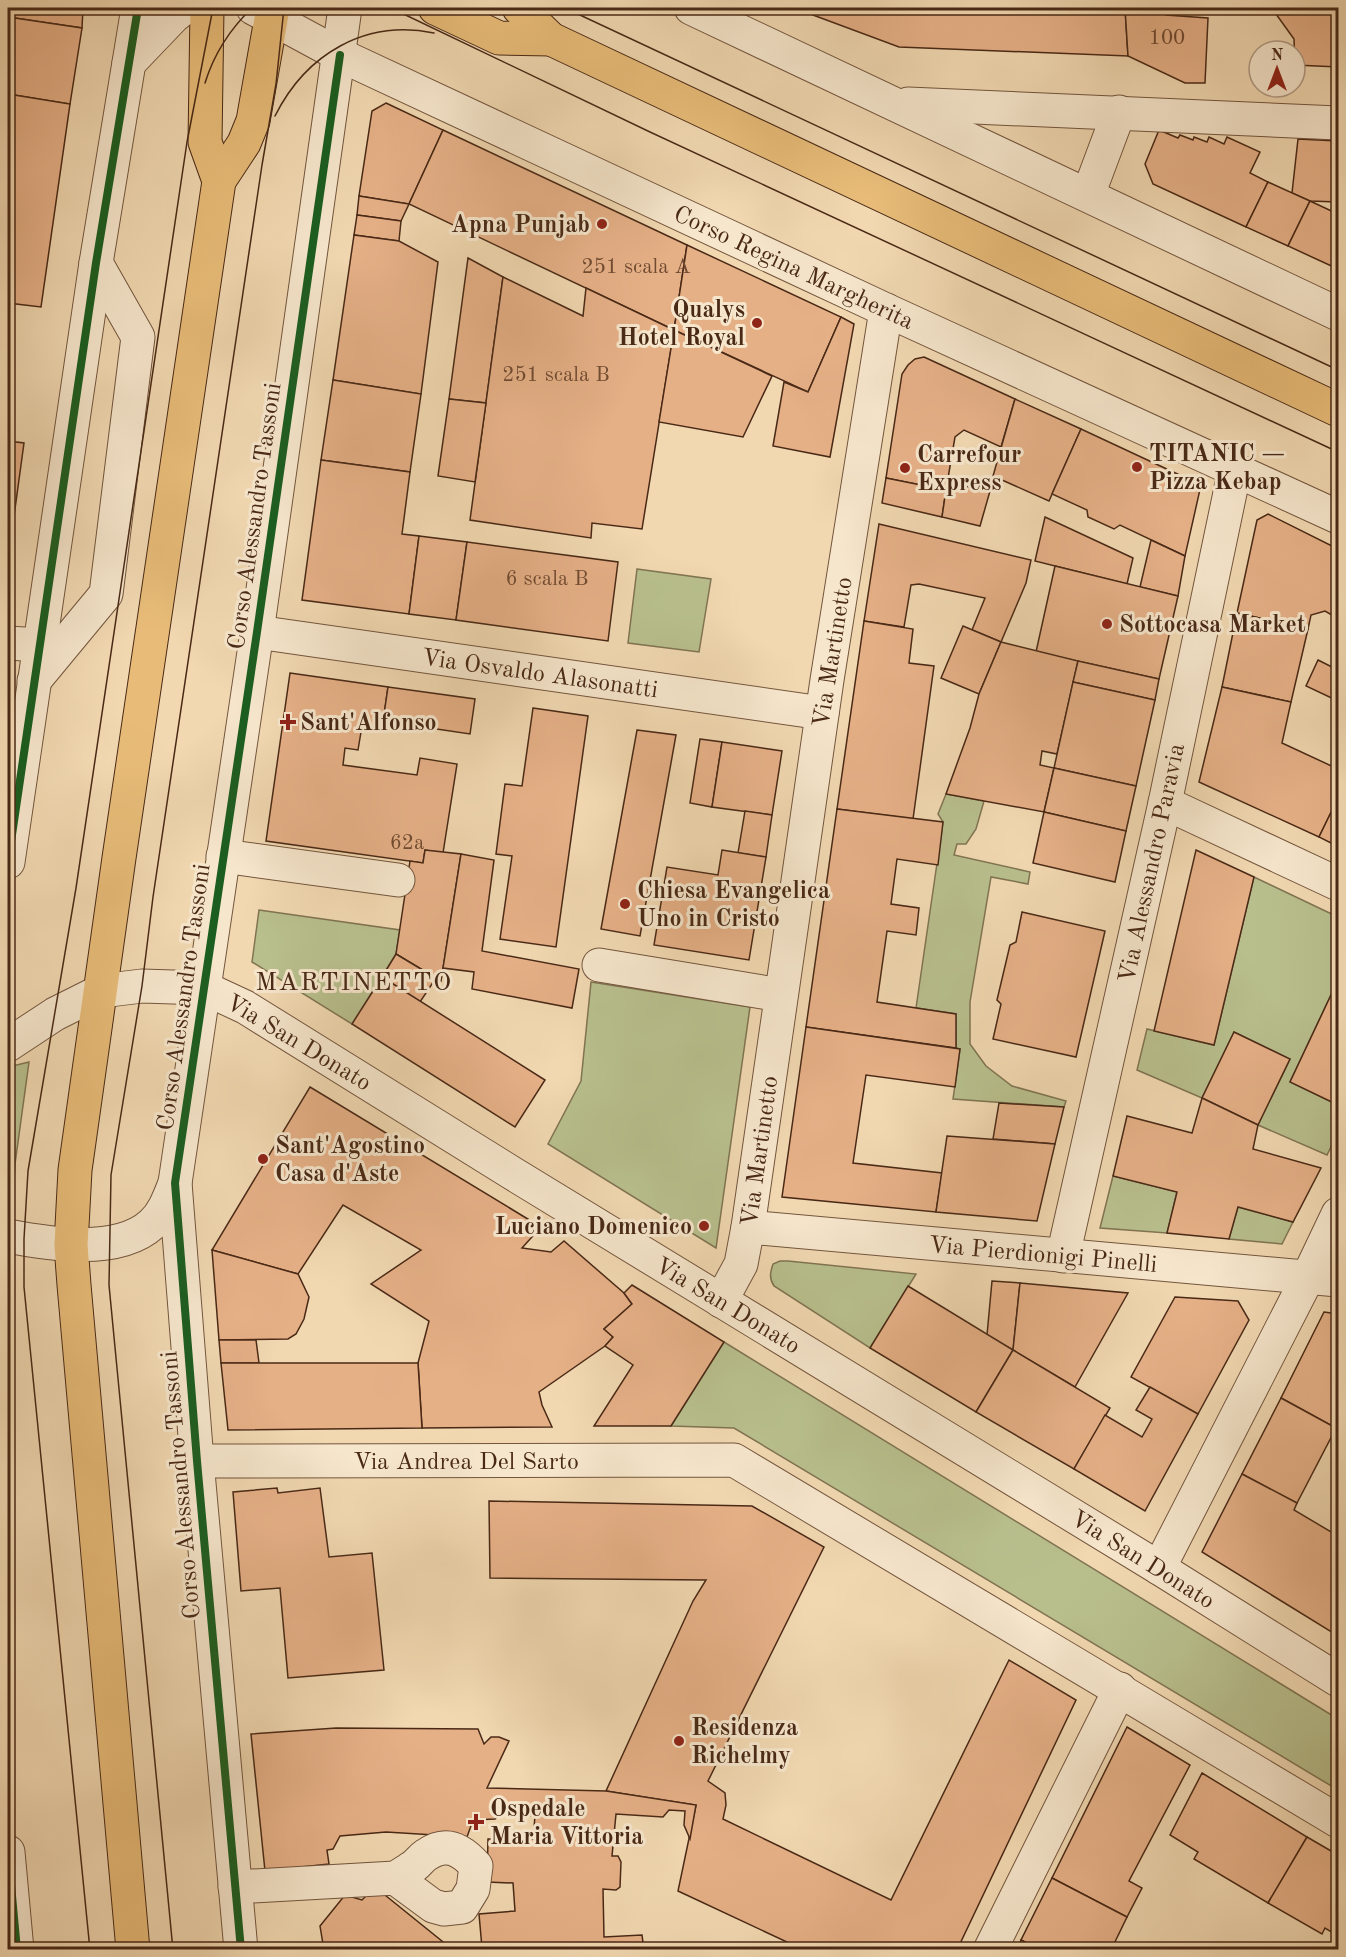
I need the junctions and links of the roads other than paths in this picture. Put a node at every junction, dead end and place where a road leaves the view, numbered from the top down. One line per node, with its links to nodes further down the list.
1 (138, 8): 11 (street)
2 (184, 8): 11 (street)
3 (207, 8): 15 (main road)
4 (345, 8): 10 (street, Corso Alessandro Tassoni)
5 (435, 8): 9 (main road)
6 (519, 8): 9 (main road)
7 (691, 8): 12 (street)
8 (266, 11): 10 (street, Corso Regina Margherita); 15 (main road)
9 (552, 39): 20 (main road)
10 (340, 55): 18 (street, Corso Regina Margherita); 23 (street, Corso Alessandro Tassoni)
11 (129, 63): 17 (street)
12 (894, 103): 13 (street); 16 (street)
13 (1119, 112): 14 (street); 16 (street)
14 (1338, 123)
15 (219, 181): 35 (main road)
16 (1088, 195): 19 (street)
17 (96, 263): 25 (street); 26 (street)
18 (886, 310): 21 (street, Corso Regina Margherita); 27 (street, Via Martinetto)
19 (1338, 314)
20 (1338, 410)
21 (1235, 470): 22 (street, Corso Regina Margherita); 28 (street, Via Alessandro Paravia)
22 (1338, 517)
23 (257, 632): 27 (street, Via Osvaldo Alasonatti); 29 (street, Corso Alessandro Tassoni)
24 (8, 643): 25 (street)
25 (39, 645): 26 (street)
26 (33, 681): 30 (street)
27 (822, 713): 36 (street, Via Martinetto)
28 (1165, 803): 32 (street); 43 (street, Via Alessandro Paravia)
29 (223, 856): 31 (street, Corso Alessandro Tassoni); 34 (street, Corso Alessandro Tassoni)
30 (8, 862)
31 (398, 880)
32 (1338, 884)
33 (599, 965): 36 (street)
34 (204, 988): 35 (street, Via San Donato); 38 (street, Corso Alessandro Tassoni); 45 (street, Via San Donato)
35 (101, 991): 37 (street, Via San Donato); 42 (main road)
36 (781, 995): 40 (street, Via Martinetto)
37 (8, 1045)
38 (175, 1183): 42 (street); 46 (street, Corso Alessandro Tassoni)
39 (1338, 1214): 44 (street)
40 (748, 1227): 43 (street, Via Pierdionigi Pinelli); 45 (street, Via Martinetto)
41 (8, 1236): 42 (street)
42 (71, 1245): 55 (main road)
43 (1063, 1256): 44 (street, Via Pierdionigi Pinelli)
44 (1323, 1278): 47 (street)
45 (721, 1301): 47 (street, Via San Donato)
46 (197, 1461): 49 (street, Via Andrea Del Sarto); 53 (street, Corso Alessandro Tassoni)
47 (1159, 1568): 48 (street, Via San Donato)
48 (1338, 1680)
49 (1120, 1689): 50 (street); 57 (street)
50 (1338, 1821)
51 (8, 1852): 54 (street)
52 (394, 1878): 53 (street)
53 (235, 1887): 56 (street, Corso Alessandro Tassoni)
54 (13, 1932)
55 (133, 1950)
56 (241, 1950)
57 (990, 1950)

